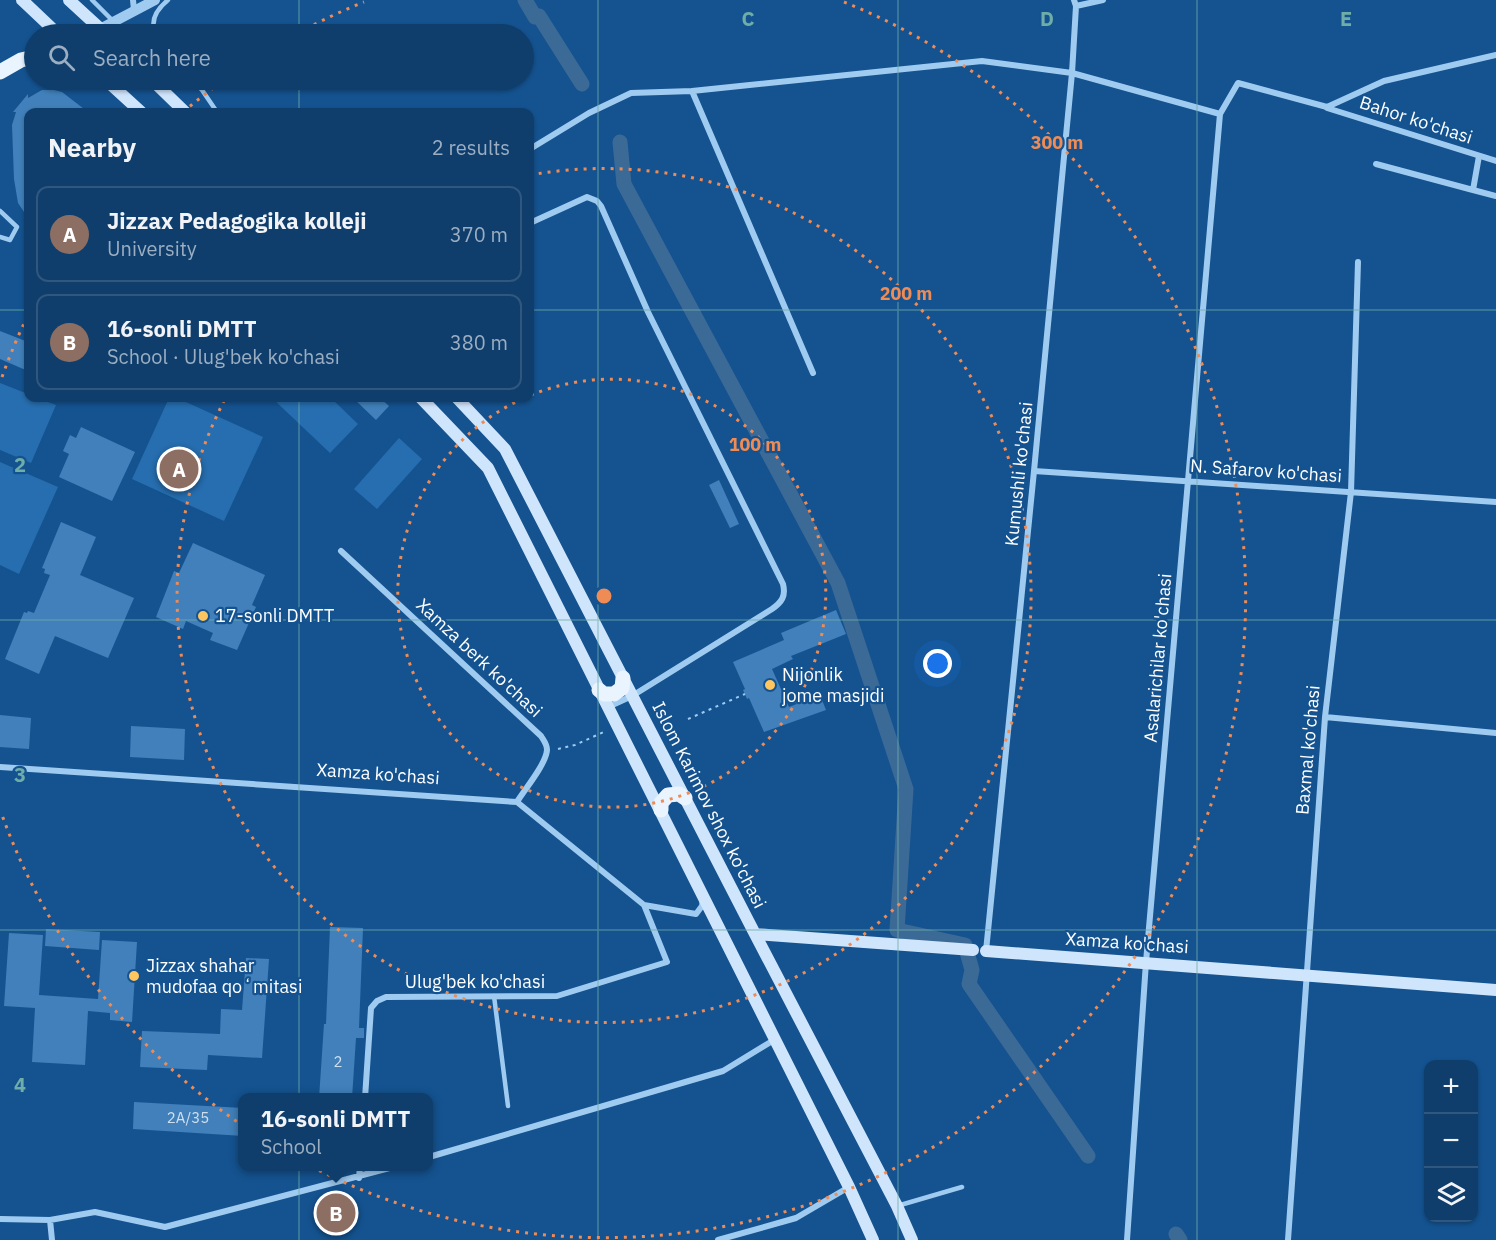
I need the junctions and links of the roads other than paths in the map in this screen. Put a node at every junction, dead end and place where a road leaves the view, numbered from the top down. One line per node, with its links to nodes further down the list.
1 (22, 0): 10 (main road)
2 (69, 0): 11 (main road)
3 (92, 0): 9 (lane)
4 (155, 0): 8 (street)
5 (168, 0): 12 (lane)
6 (1103, 0): 7 (street)
7 (1075, 3): 16 (street, Kumushli ko'chasi)
8 (134, 5): 9 (street)
9 (114, 22)
10 (47, 24)
11 (94, 24)
12 (153, 24)
13 (1496, 55): 22 (street)
14 (24, 59): 15 (main road)
15 (0, 72)
16 (1072, 73): 21 (street); 26 (street); 40 (street, Kumushli ko'chasi)
17 (1238, 84): 22 (street, Bahor ko'chasi); 26 (street, Asalarichilar ko'chasi)
18 (117, 90): 23 (main road)
19 (162, 90): 24 (main road)
20 (202, 90): 25 (lane)
21 (692, 91): 27 (street); 37 (street)
22 (1327, 107): 28 (street, Bahor ko'chasi)
23 (137, 108)
24 (181, 108)
25 (214, 108)
26 (1220, 114): 41 (street, Asalarichilar ko'chasi)
27 (534, 147)
28 (1479, 156): 29 (street, Bahor ko'chasi); 31 (street)
29 (1496, 161)
30 (1376, 164): 31 (street)
31 (1473, 190): 32 (street)
32 (1496, 196)
33 (0, 211): 35 (lane)
34 (534, 221): 47 (street)
35 (0, 237)
36 (1358, 262): 42 (street, Baxmal ko'chasi)
37 (813, 373)
38 (425, 402): 46 (main road)
39 (461, 402): 45 (main road, Islom Karimov shox ko'chasi)
40 (1034, 471): 41 (street, N. Safarov ko'chasi); 59 (street, Kumushli ko'chasi)
41 (1189, 482): 42 (street, N. Safarov ko'chasi); 60 (street, Asalarichilar ko'chasi)
42 (1351, 492): 43 (street, N. Safarov ko'chasi); 49 (street, Baxmal ko'chasi)
43 (1496, 502)
44 (341, 551): 53 (street, Xamza berk ko'chasi)
45 (623, 678): 46 (main road); 47 (main road, Islom Karimov shox ko'chasi)
46 (600, 690): 48 (main road)
47 (632, 696): 48 (street); 52 (main road, Islom Karimov shox ko'chasi)
48 (608, 707): 54 (main road)
49 (1325, 717): 50 (street); 61 (street, Baxmal ko'chasi)
50 (1496, 733)
51 (0, 767): 53 (street, Xamza ko'chasi)
52 (685, 798): 54 (main road); 57 (main road, Islom Karimov shox ko'chasi)
53 (517, 802): 56 (street)
54 (661, 810): 55 (main road)
55 (704, 896): 56 (street); 64 (main road)
56 (644, 905): 63 (street, Ulug'bek ko'chasi)
57 (754, 934): 58 (main road, Xamza ko'chasi); 73 (main road, Islom Karimov shox ko'chasi)
58 (973, 950): 59 (street, Xamza ko'chasi)
59 (986, 951): 60 (main road, Xamza ko'chasi)
60 (1146, 962): 61 (main road, Xamza ko'chasi); 80 (street, Asalarichilar ko'chasi)
61 (1306, 975): 62 (main road, Xamza ko'chasi); 81 (street, Baxmal ko'chasi)
62 (1496, 990)
63 (494, 996): 65 (street, Ulug'bek ko'chasi); 66 (lane)
64 (775, 1039): 67 (street); 71 (main road)
65 (364, 1093)
66 (508, 1106)
67 (433, 1156)
68 (360, 1171): 70 (street)
69 (383, 1171): 70 (street)
70 (359, 1178): 75 (street)
71 (849, 1187): 77 (street); 78 (main road)
72 (962, 1187): 73 (lane)
73 (897, 1206): 79 (main road, Islom Karimov shox ko'chasi)
74 (0, 1220): 75 (street)
75 (50, 1220): 76 (street)
76 (52, 1240)
77 (718, 1240)
78 (873, 1240)
79 (912, 1240)
80 (1127, 1240)
81 (1288, 1240)

